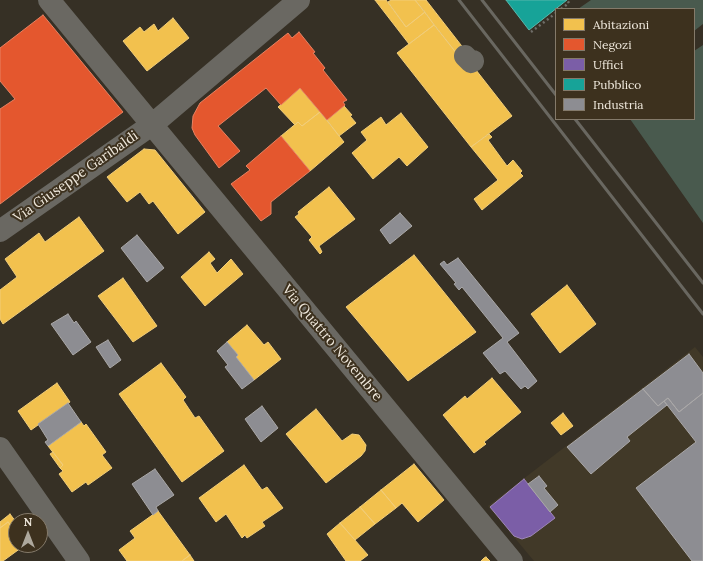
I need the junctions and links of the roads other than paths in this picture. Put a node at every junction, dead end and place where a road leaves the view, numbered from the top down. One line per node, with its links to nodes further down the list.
1 (49, 0): 3 (street, Via Quattro Novembre)
2 (299, 0): 3 (street, Via Giuseppe Garibaldi)
3 (153, 124): 4 (street, Via Giuseppe Garibaldi); 7 (street, Via Quattro Novembre)
4 (0, 231)
5 (0, 448): 6 (street)
6 (79, 561)
7 (512, 561)

